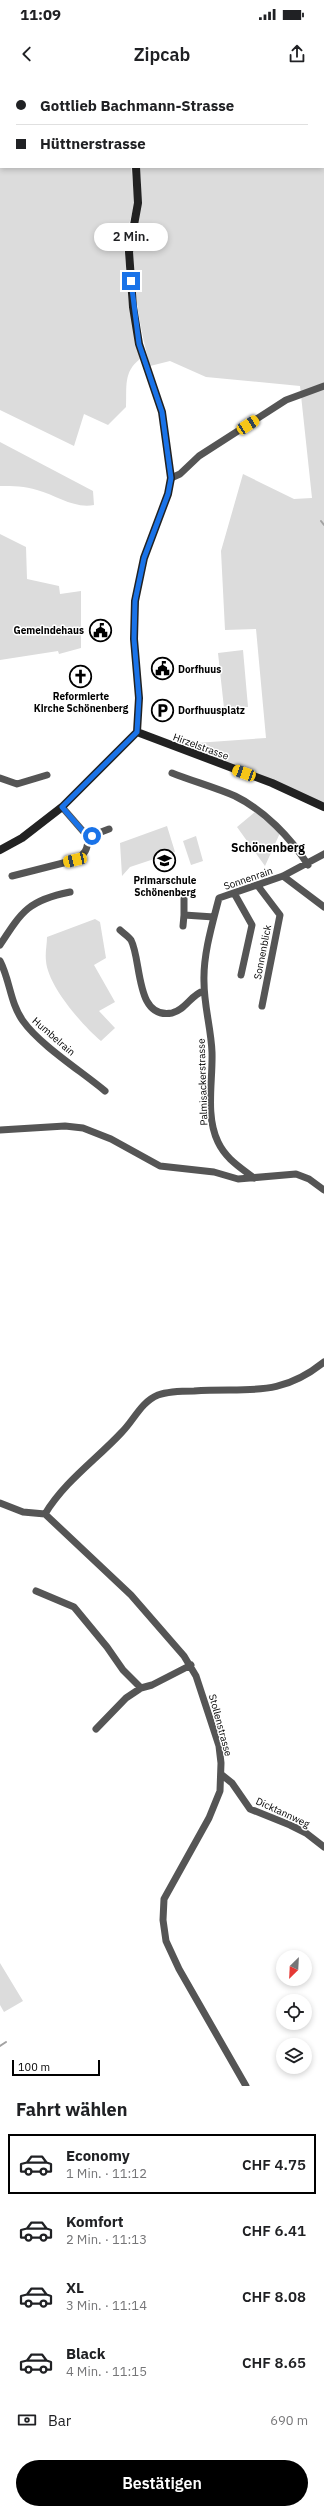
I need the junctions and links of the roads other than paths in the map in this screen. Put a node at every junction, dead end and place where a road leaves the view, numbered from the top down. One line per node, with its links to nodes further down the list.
1 (136, 168): 3 (street)
2 (324, 386): 3 (street)
3 (171, 478): 4 (street)
4 (137, 732): 8 (street); 9 (street, Hirzelstrasse)
5 (172, 773): 14 (street)
6 (47, 775): 7 (street)
7 (0, 778)
8 (62, 807): 11 (street); 12 (street)
9 (324, 807)
10 (109, 829): 11 (street)
11 (88, 837): 15 (street)
12 (0, 850)
13 (322, 858): 14 (street, Sonnenrain)
14 (308, 865): 16 (street, Sonnenrain)
15 (12, 876)
16 (283, 876): 17 (street, Sonnenrain); 22 (street, Sonnenrain)
17 (258, 886): 19 (street, Sonnenrain); 31 (street, Sonnenblick)
18 (70, 892): 27 (street)
19 (234, 893): 20 (street, Sonnenrain); 29 (street)
20 (219, 898): 24 (street, Palmisackerstrasse)
21 (184, 899): 23 (street)
22 (324, 908)
23 (184, 915): 24 (street); 25 (street)
24 (214, 917): 30 (street, Palmisackerstrasse)
25 (183, 926)
26 (120, 930): 30 (street)
27 (0, 945)
28 (0, 961): 32 (street, Humbelrain)
29 (242, 975)
30 (204, 991): 34 (street, Palmisackerstrasse)
31 (262, 1006)
32 (105, 1091)
33 (0, 1130): 34 (street)
34 (254, 1178): 35 (street)
35 (324, 1190)
36 (324, 1362): 38 (street)
37 (0, 1503): 38 (street)
38 (45, 1514): 40 (street, Stollenstrasse)
39 (36, 1591): 41 (street)
40 (191, 1665): 41 (street); 43 (street, Stollenstrasse)
41 (141, 1688): 42 (street)
42 (96, 1729)
43 (222, 1775): 44 (street, Dicktannweg); 45 (street, Stollenstrasse)
44 (324, 1847)
45 (246, 2086)

